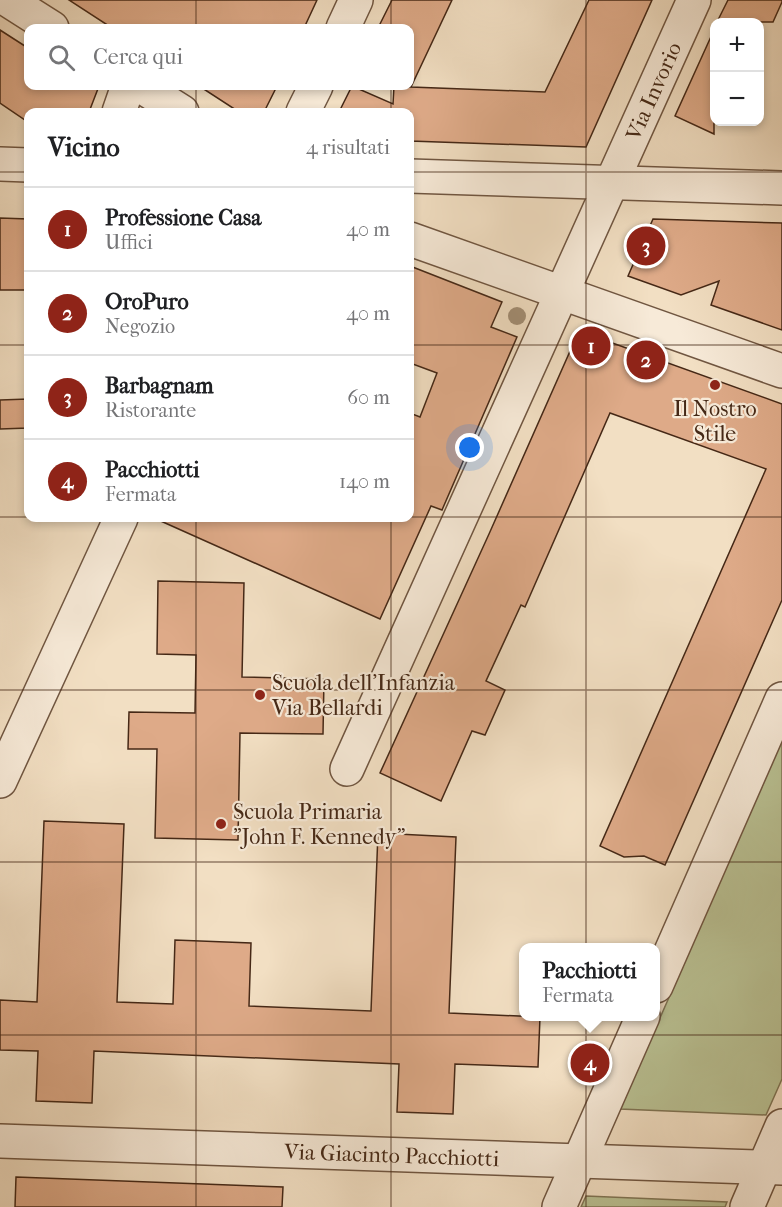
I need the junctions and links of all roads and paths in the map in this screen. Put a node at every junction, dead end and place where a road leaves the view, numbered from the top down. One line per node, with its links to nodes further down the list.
1 (8, 0): 4 (street)
2 (356, 0): 5 (street)
3 (694, 0): 15 (street, Via Invorio)
4 (47, 16)
5 (345, 24)
6 (127, 90): 9 (street)
7 (147, 90): 10 (street)
8 (314, 90): 11 (street)
9 (120, 108)
10 (176, 108)
11 (305, 108)
12 (0, 164): 13 (street)
13 (24, 165)
14 (414, 176): 15 (street)
15 (612, 182): 16 (street); 18 (street, Via Invorio)
16 (782, 188)
17 (414, 239): 18 (street)
18 (560, 293): 19 (street); 22 (street, Via Invorio)
19 (782, 371)
20 (119, 522): 23 (street)
21 (782, 699): 24 (street)
22 (347, 768)
23 (0, 780)
24 (660, 977)
25 (641, 1021): 28 (street)
26 (782, 1126): 29 (street)
27 (0, 1141): 28 (street, Via Giacinto Pacchiotti)
28 (579, 1162): 29 (street, Via Giacinto Pacchiotti); 30 (street)
29 (773, 1168): 31 (street)
30 (559, 1207)
31 (747, 1207)

